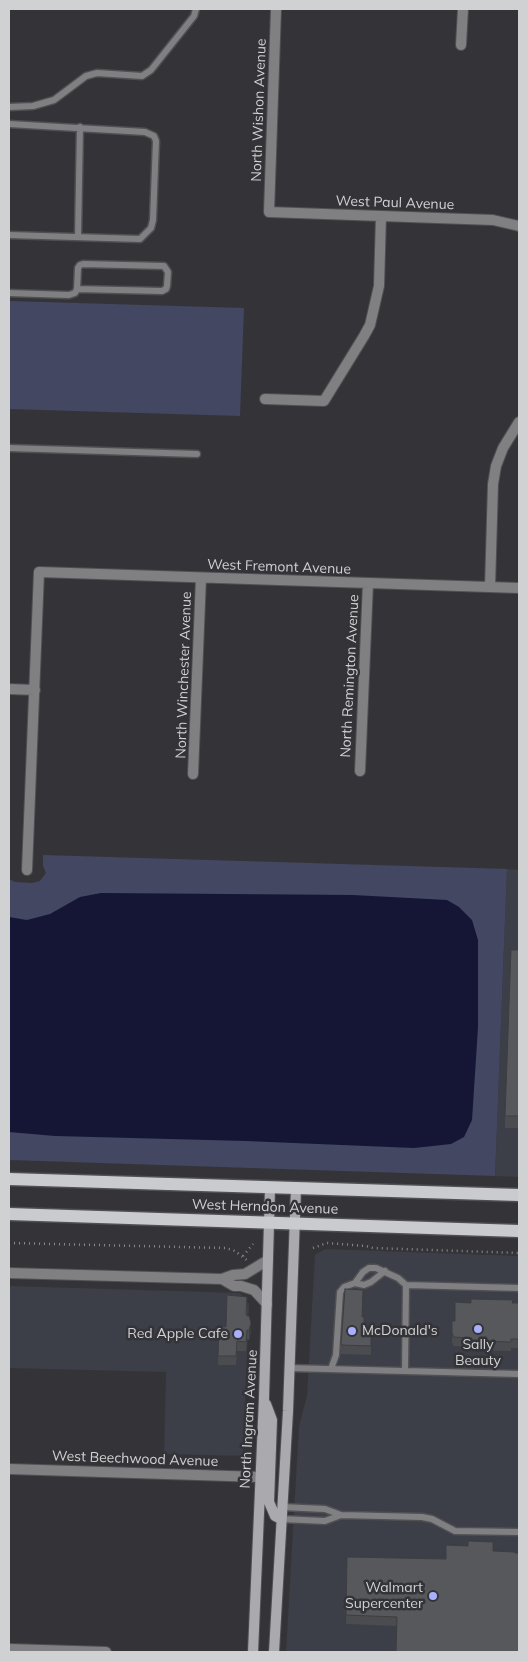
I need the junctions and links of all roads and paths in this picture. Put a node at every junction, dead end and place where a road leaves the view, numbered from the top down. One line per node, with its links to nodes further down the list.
1 (196, 9): 5 (lane)
2 (276, 9): 8 (street, North Wishon Avenue)
3 (463, 9): 4 (street)
4 (461, 45)
5 (9, 107)
6 (9, 124): 7 (lane)
7 (80, 127): 12 (lane); 12 (lane)
8 (270, 212): 9 (street, West Paul Avenue)
9 (381, 216): 10 (street, West Paul Avenue); 15 (street)
10 (519, 226)
11 (9, 235): 12 (lane)
12 (78, 236)
13 (77, 288): 13 (lane); 14 (lane)
14 (9, 293)
15 (265, 399)
16 (519, 422): 21 (street)
17 (9, 448): 18 (lane)
18 (197, 454)
19 (201, 578): 20 (street, West Fremont Avenue); 24 (street, West Fremont Avenue); 26 (street, North Winchester Avenue)
20 (368, 583): 21 (street, West Fremont Avenue); 25 (street, North Remington Avenue)
21 (490, 587): 22 (street, West Fremont Avenue)
22 (519, 588)
23 (9, 689): 24 (street)
24 (35, 690): 27 (street)
25 (360, 771)
26 (193, 774)
27 (27, 870)
28 (9, 1179): 29 (main road, West Herndon Avenue)
29 (270, 1188): 30 (main road, West Herndon Avenue); 33 (street, North Ingram Avenue)
30 (296, 1188): 31 (main road, West Herndon Avenue); 34 (street)
31 (519, 1195)
32 (9, 1214): 33 (main road, West Herndon Avenue)
33 (270, 1222): 34 (main road, West Herndon Avenue); 41 (street, North Ingram Avenue)
34 (295, 1224): 35 (main road, West Herndon Avenue); 50 (street)
35 (519, 1231)
36 (9, 1243): 40 (path)
37 (253, 1244): 40 (path)
38 (313, 1248): 39 (path)
39 (519, 1253)
40 (243, 1256): 42 (path)
41 (268, 1260): 42 (street); 49 (street, North Ingram Avenue)
42 (253, 1270): 45 (street)
43 (385, 1272): 46 (lane); 46 (lane); 47 (lane)
44 (9, 1273): 45 (street)
45 (222, 1279): 49 (street)
46 (355, 1283): 51 (lane)
47 (406, 1285): 48 (lane); 52 (lane)
48 (519, 1288)
49 (267, 1304): 54 (street, North Ingram Avenue)
50 (289, 1368): 51 (lane); 57 (street)
51 (331, 1369): 52 (lane)
52 (405, 1371): 53 (lane)
53 (519, 1374)
54 (264, 1398): 56 (street, North Ingram Avenue); 59 (street)
55 (9, 1469): 56 (street, West Beechwood Avenue)
56 (260, 1477): 63 (street, North Ingram Avenue)
57 (282, 1508): 58 (lane); 59 (street)
58 (341, 1516): 59 (lane); 60 (lane)
59 (281, 1519): 64 (street)
60 (519, 1532)
61 (9, 1649): 62 (street)
62 (106, 1652)
63 (253, 1652)
64 (274, 1652)

